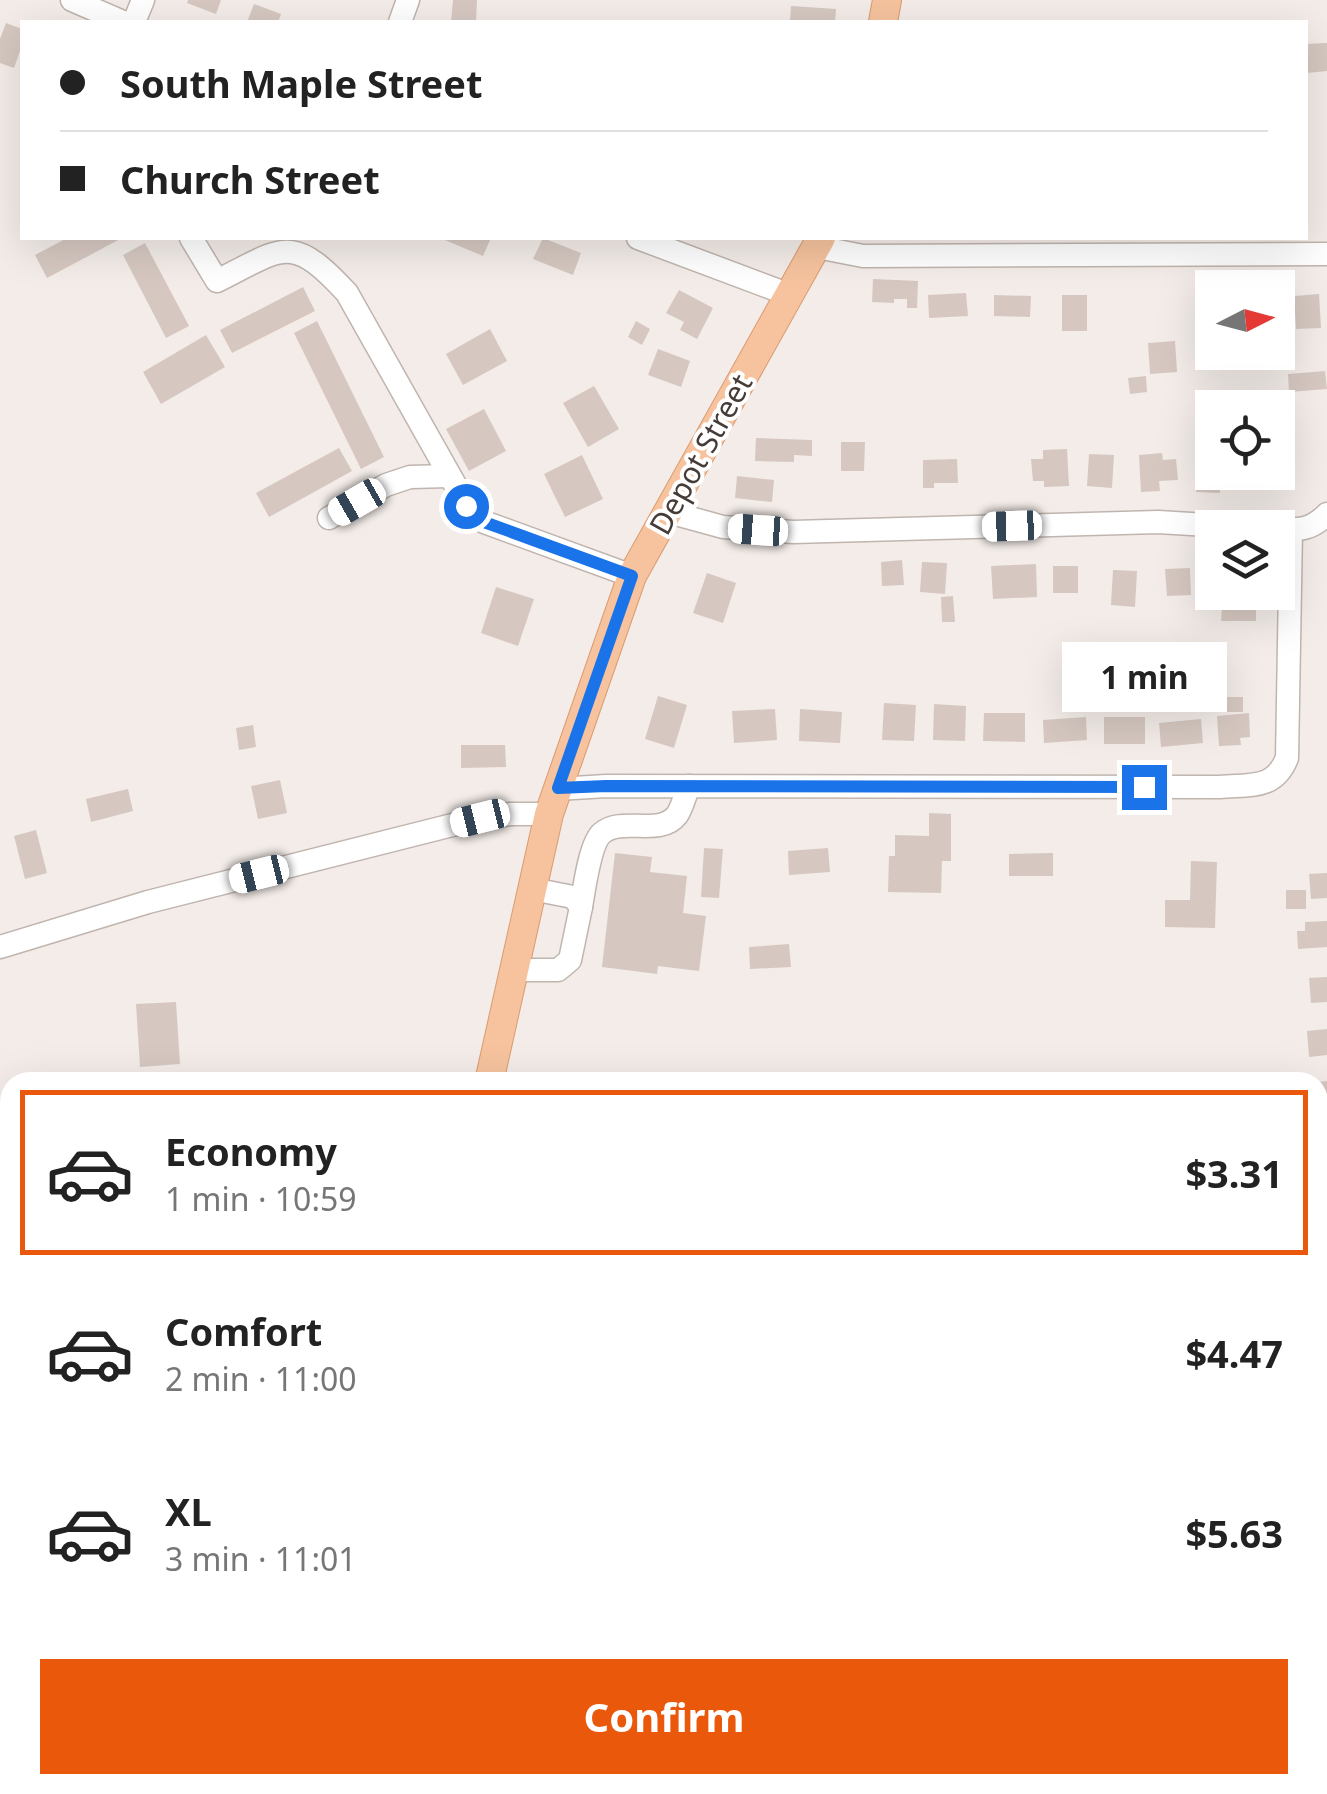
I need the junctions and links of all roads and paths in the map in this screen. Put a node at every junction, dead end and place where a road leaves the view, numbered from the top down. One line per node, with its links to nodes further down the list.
1 (72, 0): 2 (street)
2 (118, 20)
3 (192, 240): 8 (street)
4 (643, 240): 7 (street)
5 (819, 242): 6 (street); 7 (main road, Depot Street)
6 (1327, 254)
7 (790, 295): 9 (main road, Depot Street)
8 (450, 476): 11 (street); 14 (street)
9 (668, 512): 12 (street); 14 (main road, Depot Street)
10 (1327, 514): 13 (street)
11 (328, 518)
12 (1195, 524)
13 (1295, 528)
14 (632, 576): 17 (main road, Depot Street)
15 (1285, 610): 16 (street)
16 (689, 786): 17 (street); 19 (street)
17 (553, 801): 18 (main road, Depot Street); 20 (street)
18 (532, 889): 19 (street); 21 (main road, Depot Street)
19 (580, 907): 21 (street)
20 (0, 947)
21 (514, 970): 22 (main road, Depot Street)
22 (491, 1072)

